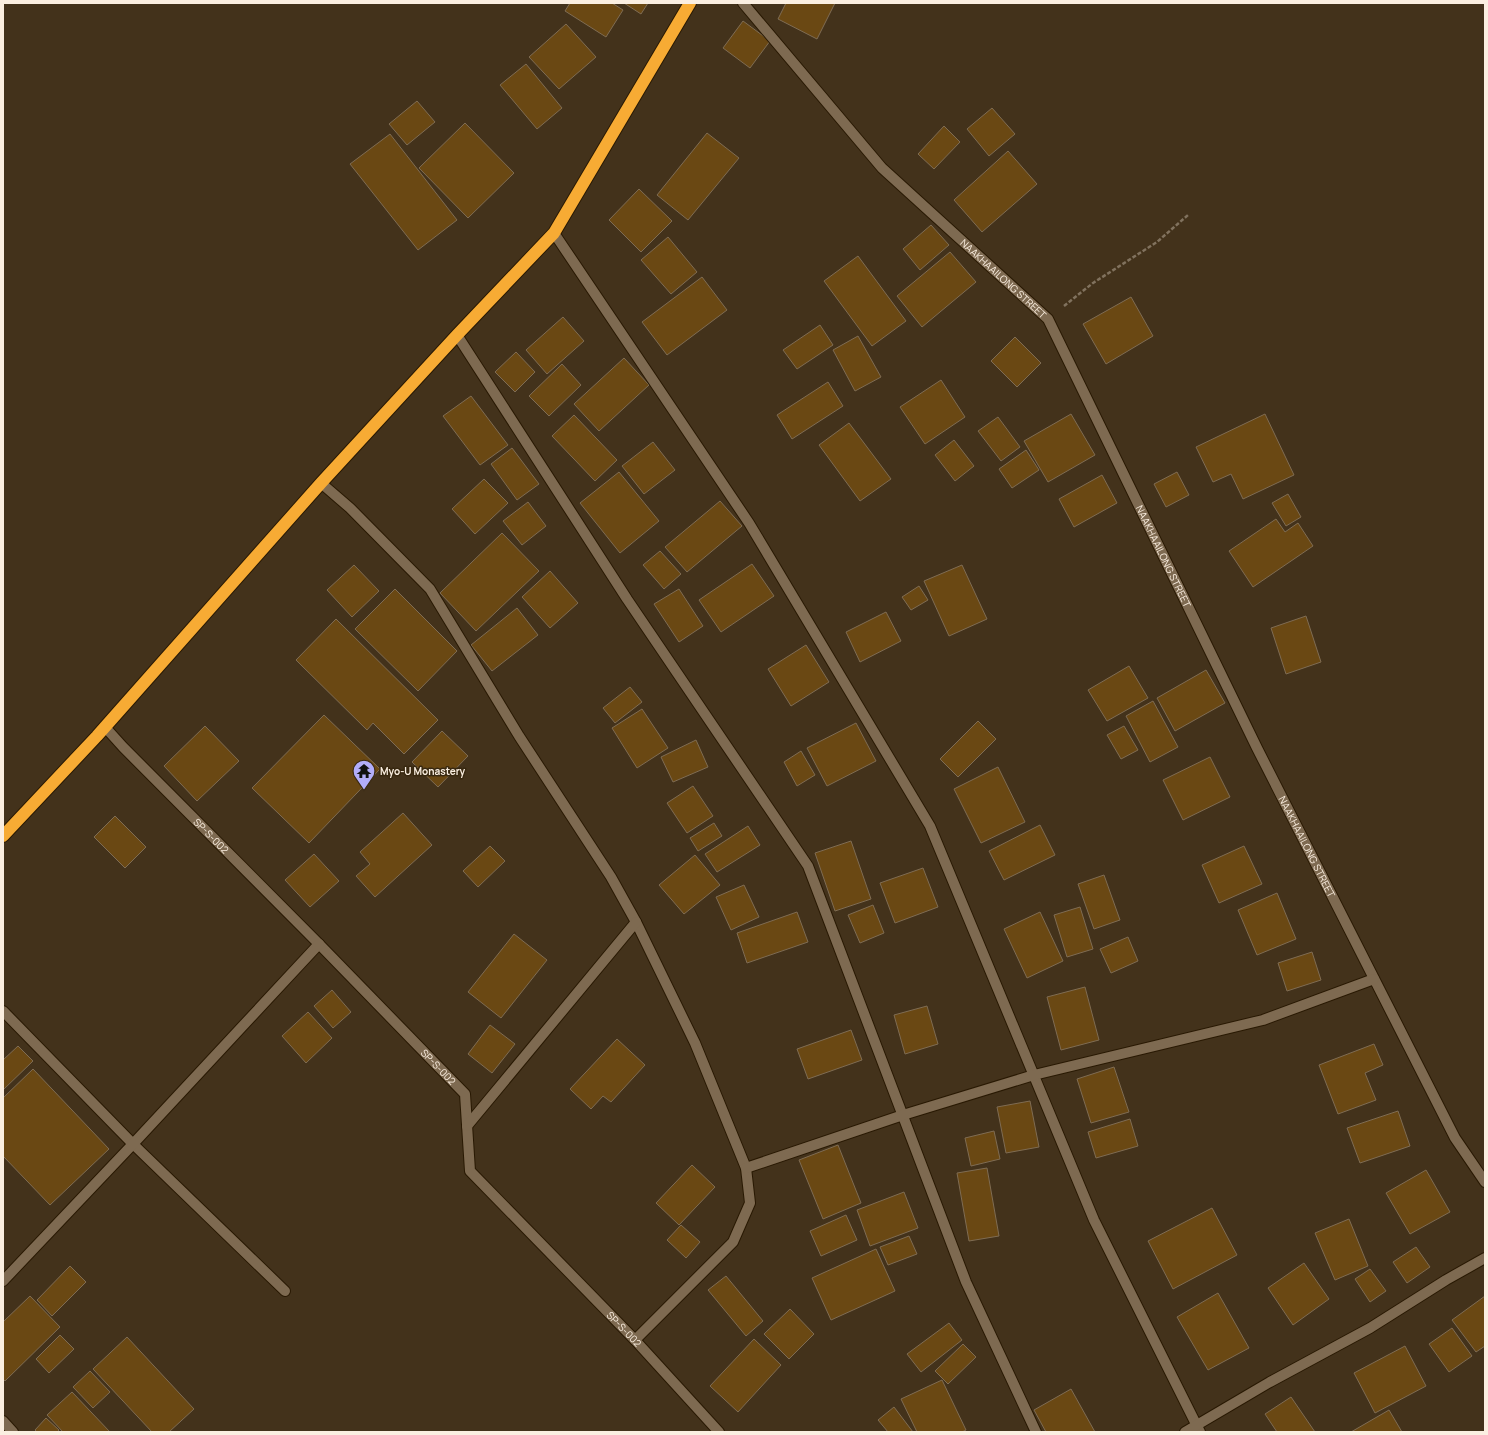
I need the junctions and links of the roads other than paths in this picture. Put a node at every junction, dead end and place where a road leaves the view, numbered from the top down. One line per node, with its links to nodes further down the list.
1 (690, 3): 3 (highway)
2 (743, 3): 10 (street, NAAKHAAILONG STREET)
3 (554, 233): 4 (highway); 12 (street)
4 (457, 335): 5 (highway); 13 (street)
5 (321, 483): 6 (highway); 8 (street)
6 (105, 727): 7 (highway); 9 (street, SP-S-002)
7 (3, 836)
8 (636, 922): 14 (street); 16 (street)
9 (318, 944): 14 (street, SP-S-002); 15 (street)
10 (1374, 979): 12 (street); 17 (street, NAAKHAAILONG STREET)
11 (3, 1011): 15 (street)
12 (1034, 1075): 13 (street); 23 (street)
13 (902, 1115): 16 (street); 26 (street)
14 (467, 1126): 21 (street, SP-S-002)
15 (133, 1144): 19 (street); 20 (street)
16 (746, 1168): 21 (street)
17 (1485, 1182)
18 (1485, 1258): 23 (street)
19 (3, 1281)
20 (284, 1291)
21 (635, 1340): 25 (street, SP-S-002)
22 (3, 1421): 24 (street)
23 (1198, 1429): 27 (street)
24 (13, 1432)
25 (719, 1432)
26 (1036, 1432)
27 (1185, 1432)

